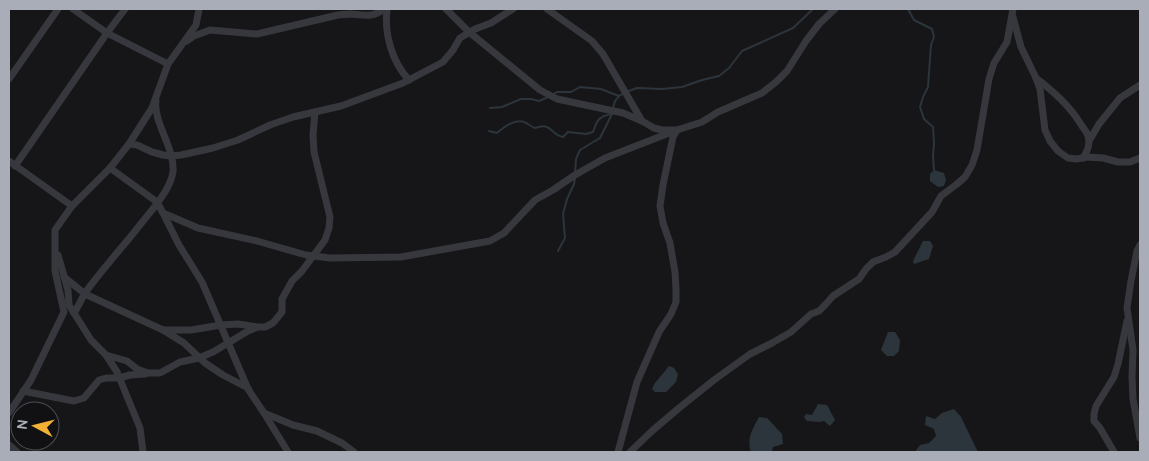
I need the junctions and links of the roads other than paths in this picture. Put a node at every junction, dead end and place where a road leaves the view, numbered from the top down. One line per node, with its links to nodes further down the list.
1 (58, 9): 16 (street)
2 (73, 9): 12 (street)
3 (125, 9): 12 (street)
4 (199, 9): 13 (street)
5 (385, 9): 13 (street); 17 (street)
6 (446, 9): 11 (street)
7 (513, 9): 11 (street)
8 (547, 9): 21 (street)
9 (835, 9): 22 (street)
10 (1011, 10): 15 (street); 59 (street)
11 (469, 32): 17 (street); 21 (street)
12 (106, 33): 14 (street); 28 (street)
13 (183, 44): 14 (street)
14 (168, 64): 19 (street)
15 (1036, 78): 23 (street); 26 (street)
16 (9, 79)
17 (409, 80): 20 (street)
18 (1140, 85): 23 (street)
19 (158, 93): 24 (street); 25 (street)
20 (315, 112): 25 (street); 35 (street)
21 (642, 122): 22 (street)
22 (677, 130): 35 (street); 58 (street)
23 (1089, 141): 26 (street)
24 (129, 144): 25 (street); 29 (street)
25 (171, 156): 30 (street)
26 (1082, 158): 27 (street)
27 (1140, 158)
28 (12, 163): 31 (street)
29 (110, 168): 30 (street); 31 (street)
30 (157, 202): 32 (street); 37 (street)
31 (72, 206): 33 (street)
32 (163, 214): 35 (street); 40 (street)
33 (55, 230): 36 (street); 49 (street)
34 (1140, 245): 39 (street)
35 (314, 256): 41 (street)
36 (64, 277): 37 (street); 38 (street)
37 (85, 294): 38 (street); 42 (street)
38 (74, 313): 44 (street)
39 (1128, 318): 52 (street); 60 (street)
40 (221, 325): 41 (street); 42 (street); 43 (street)
41 (258, 327): 43 (street)
42 (163, 330): 45 (street)
43 (229, 343): 45 (street); 48 (street)
44 (106, 355): 46 (street); 47 (street)
45 (199, 358): 46 (street); 48 (street)
46 (148, 373): 47 (street)
47 (119, 378): 49 (street); 55 (street)
48 (248, 389): 51 (street)
49 (23, 391): 50 (street)
50 (9, 413)
51 (264, 413): 56 (street); 57 (street)
52 (1140, 438)
53 (9, 445): 54 (street)
54 (17, 452)
55 (143, 452)
56 (288, 452)
57 (354, 452)
58 (618, 452)
59 (630, 452)
60 (1114, 452)

